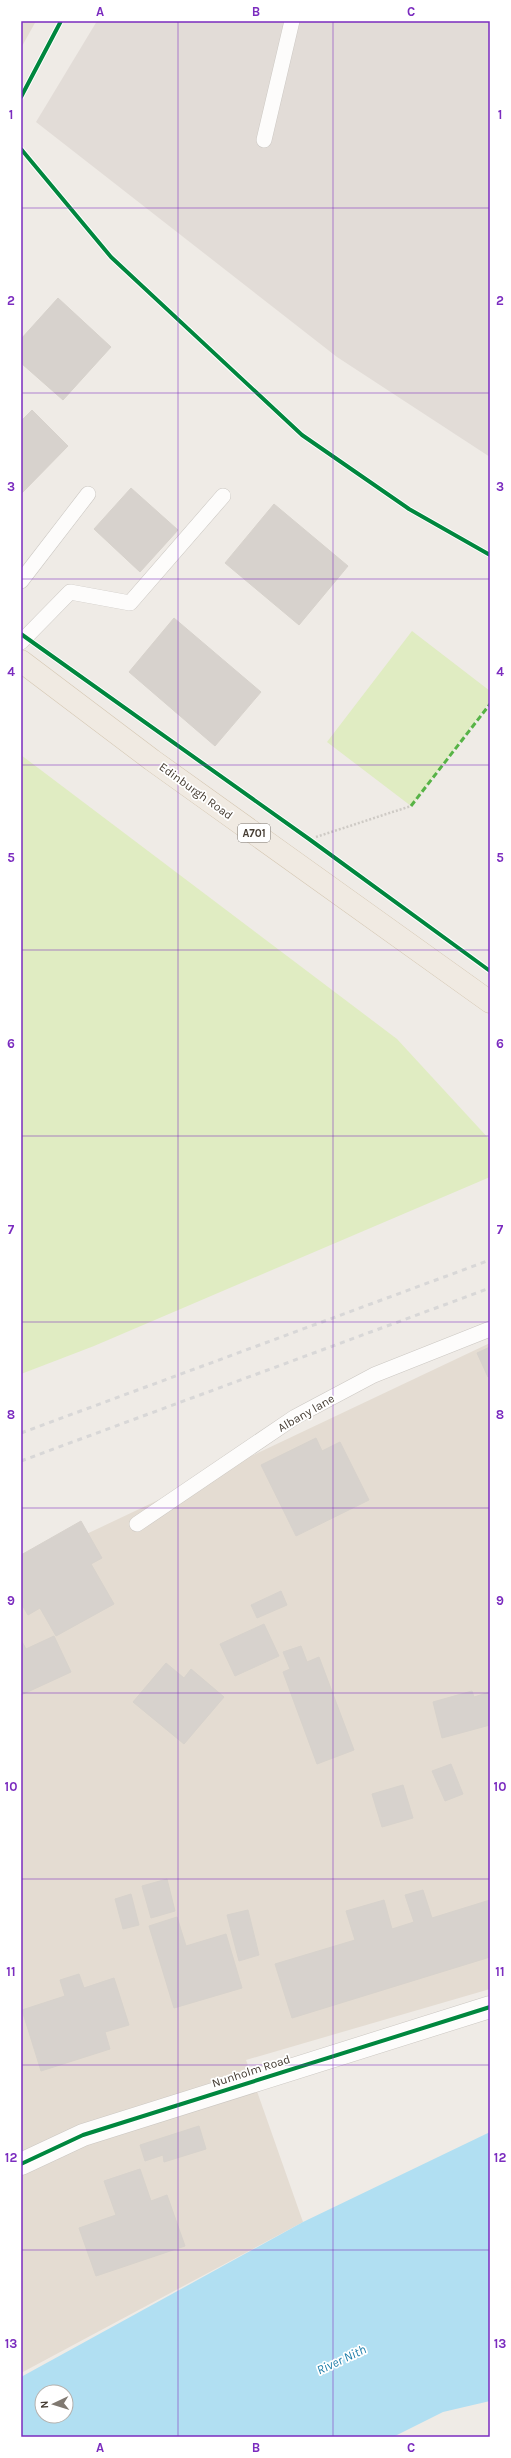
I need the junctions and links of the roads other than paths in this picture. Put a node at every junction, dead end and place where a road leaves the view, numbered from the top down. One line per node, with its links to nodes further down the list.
1 (292, 21): 2 (lane)
2 (264, 140)
3 (88, 494): 5 (lane)
4 (223, 496): 6 (lane)
5 (21, 581)
6 (21, 642)
7 (21, 661): 8 (main road, Edinburgh Road / A701)
8 (490, 1002)
9 (490, 1329): 10 (lane, Albany lane)
10 (137, 1524)
11 (490, 2007): 12 (street, Nunholm Road)
12 (21, 2164)

